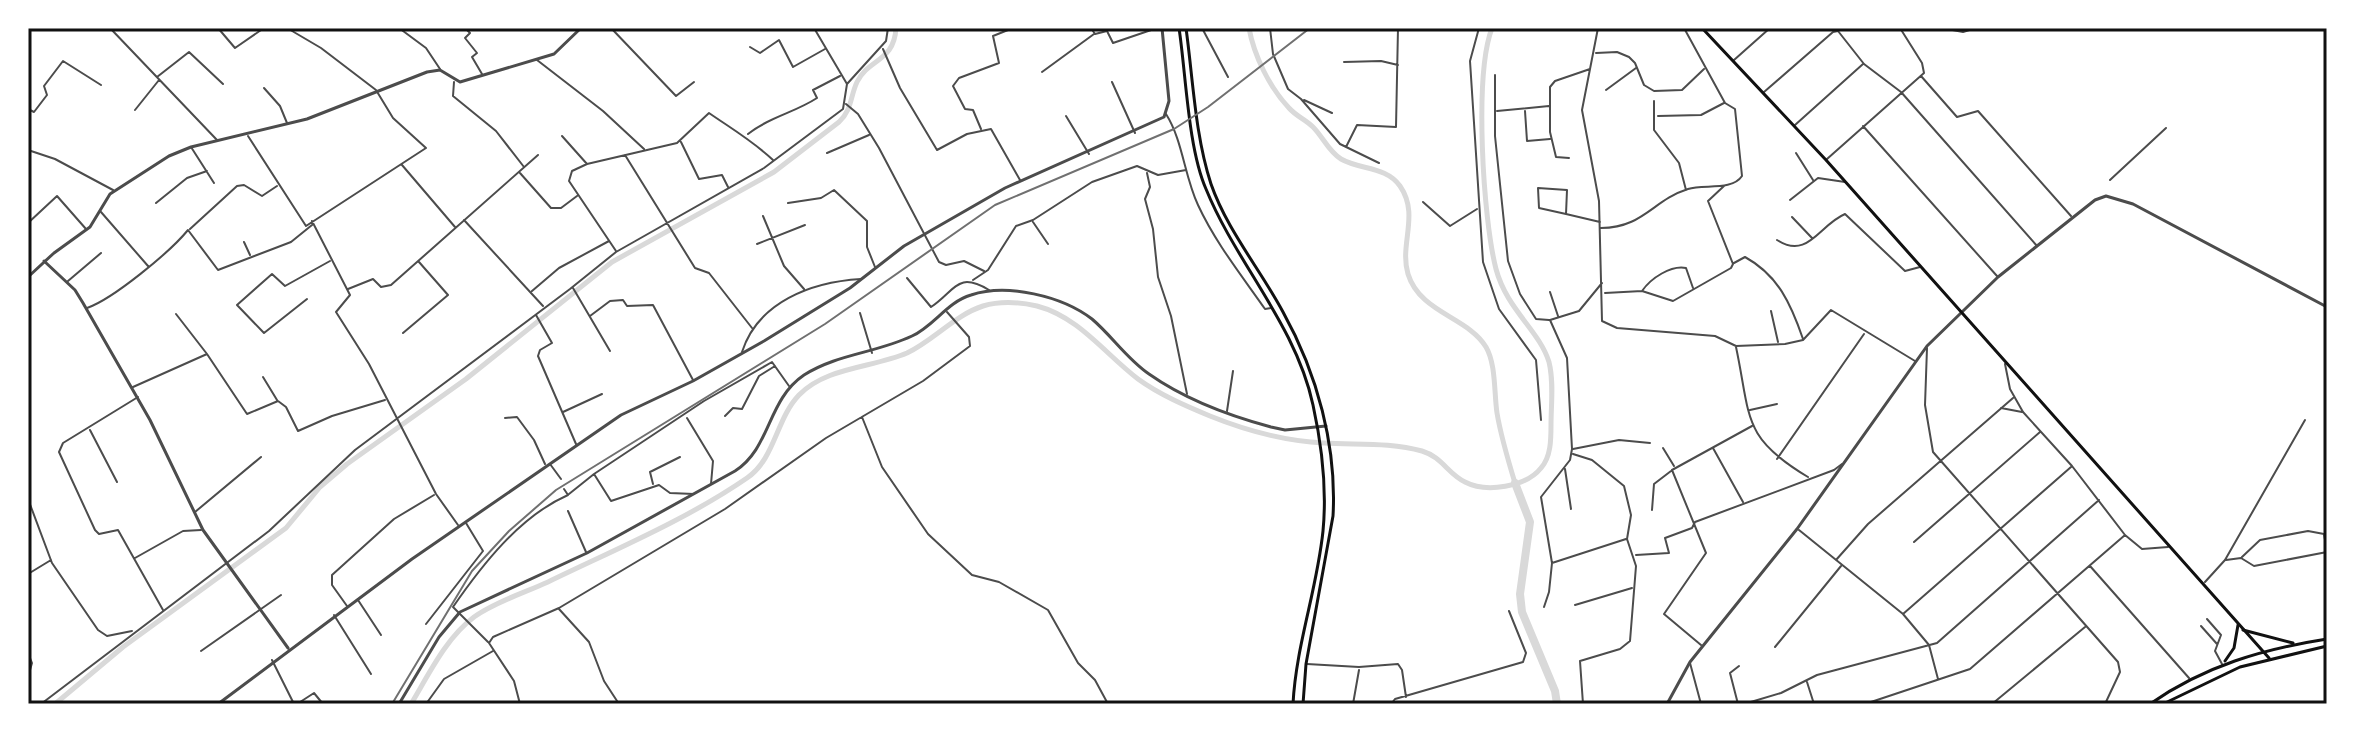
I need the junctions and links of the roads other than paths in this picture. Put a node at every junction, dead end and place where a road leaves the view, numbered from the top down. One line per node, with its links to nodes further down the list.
1 (110, 28): 49 (street)
2 (218, 28): 3 (street)
3 (264, 28)
4 (287, 28): 57 (street)
5 (399, 28): 42 (street)
6 (465, 28): 44 (street)
7 (581, 28): 34 (street)
8 (611, 28): 51 (street)
9 (814, 28): 31 (street)
10 (888, 28): 32 (street)
11 (1013, 28): 78 (street)
12 (1091, 28): 29 (street)
13 (1160, 28): 29 (street); 71 (street)
14 (1179, 28): 179 (main road)
15 (1186, 28): 229 (main road)
16 (1202, 28): 48 (street)
17 (1270, 28): 61 (street)
18 (1398, 28): 38 (street)
19 (1479, 28): 122 (street)
20 (1546, 28): 21 (street)
21 (1568, 28)
22 (1598, 28): 33 (street)
23 (1684, 28): 41 (street)
24 (1702, 28): 35 (main road)
25 (1770, 28): 35 (street)
26 (1900, 28): 47 (street)
27 (1942, 28): 28 (street)
28 (1976, 28)
29 (1094, 34): 43 (street)
30 (750, 47): 31 (street)
31 (825, 49): 46 (street)
32 (883, 49): 54 (street); 78 (street)
33 (1595, 53): 39 (street); 40 (street)
34 (537, 60): 44 (street); 90 (street)
35 (1733, 61): 59 (main road)
36 (1344, 62): 38 (street)
37 (1864, 64): 59 (street); 60 (street); 75 (street)
38 (1398, 65): 88 (street)
39 (1637, 67): 41 (street); 58 (street)
40 (1591, 68): 65 (street); 130 (street)
41 (1705, 68): 63 (street)
42 (440, 70): 50 (street); 57 (street)
43 (1042, 72)
44 (482, 75): 50 (street)
45 (1495, 75): 68 (street)
46 (840, 76): 54 (street); 81 (street)
47 (1921, 76): 60 (street); 127 (street)
48 (1228, 77)
49 (158, 79): 53 (street); 67 (street); 85 (street)
50 (454, 82): 102 (street)
51 (694, 82)
52 (1112, 82): 80 (street)
53 (223, 84)
54 (847, 84): 64 (street)
55 (101, 85): 66 (street)
56 (264, 88): 74 (street)
57 (376, 90): 74 (street); 101 (street)
58 (1606, 90)
59 (1764, 92): 75 (main road)
60 (1901, 92): 76 (street); 147 (street)
61 (1301, 99): 70 (street); 88 (street)
62 (1654, 101): 73 (street)
63 (1725, 103): 73 (street); 113 (street)
64 (846, 104): 82 (street); 97 (street)
65 (1550, 106): 69 (street); 84 (street)
66 (28, 109)
67 (135, 110)
68 (1496, 111): 69 (street); 188 (street)
69 (1525, 111): 84 (street)
70 (1332, 113)
71 (1166, 114): 80 (street); 103 (street)
72 (1066, 116): 94 (street)
73 (1656, 116): 115 (street)
74 (288, 124): 79 (street)
75 (1795, 125): 98 (main road)
76 (1863, 126): 98 (street); 160 (street)
77 (2166, 128): 107 (street)
78 (981, 130): 108 (street)
79 (246, 133): 85 (street); 112 (street)
80 (1135, 133): 94 (street)
81 (746, 135): 86 (street); 97 (street)
82 (870, 135): 91 (street); 139 (street)
83 (562, 136): 100 (street)
84 (1552, 139): 96 (street)
85 (218, 141): 87 (street)
86 (680, 141): 90 (street); 114 (street)
87 (191, 147): 104 (street); 116 (street)
88 (1345, 147): 99 (street)
89 (28, 150): 116 (street)
90 (645, 150): 93 (street)
91 (827, 153)
92 (1796, 153): 109 (street)
93 (625, 154): 100 (street); 134 (street)
94 (1089, 154): 108 (street)
95 (538, 155): 102 (street)
96 (1569, 158)
97 (773, 160): 114 (street)
98 (1826, 160): 110 (main road)
99 (1379, 163)
100 (587, 164): 117 (street)
101 (402, 165): 132 (street); 135 (street)
102 (525, 167): 105 (street)
103 (1186, 170): 106 (street); 179 (street)
104 (207, 171): 111 (street); 120 (street)
105 (519, 172): 117 (street); 128 (street)
106 (1146, 172): 129 (street); 209 (street)
107 (2110, 180)
108 (1020, 181): 139 (street)
109 (1814, 181): 110 (street); 118 (street)
110 (1846, 182): 155 (main road)
111 (214, 183)
112 (278, 185): 132 (street); 138 (street)
113 (1725, 185): 115 (street); 154 (street)
114 (728, 188): 134 (street)
115 (1686, 190): 136 (street)
116 (114, 191): 123 (street)
117 (579, 195): 143 (street)
118 (1790, 200)
119 (1423, 202): 122 (street)
120 (156, 203)
121 (788, 203): 157 (street)
122 (1478, 208): 225 (street)
123 (101, 212): 137 (street); 156 (street)
124 (1566, 214): 124 (street); 130 (street)
125 (763, 216): 140 (street)
126 (1792, 217): 141 (street)
127 (2072, 217): 147 (street); 177 (street)
128 (463, 219): 135 (street); 170 (street)
129 (1033, 220): 146 (street); 158 (street)
130 (1600, 222): 136 (street)
131 (28, 223): 137 (street)
132 (312, 223): 150 (street); 151 (street)
133 (805, 225): 140 (street)
134 (670, 226): 148 (street); 189 (street)
135 (456, 227): 153 (street)
136 (1600, 228): 165 (street)
137 (87, 230): 152 (street)
138 (188, 230): 150 (street); 156 (street)
139 (923, 235): 157 (street); 158 (street)
140 (773, 238): 145 (street); 168 (street)
141 (1813, 239): 142 (street); 155 (street)
142 (1777, 240)
143 (610, 241): 148 (street); 170 (street)
144 (244, 242): 150 (street)
145 (757, 244)
146 (1048, 244)
147 (2037, 247): 160 (street)
148 (616, 252): 166 (street)
149 (101, 253): 164 (street)
150 (251, 257)
151 (331, 260): 167 (street); 175 (street)
152 (44, 261): 159 (street); 164 (street)
153 (418, 261): 167 (street); 190 (street)
154 (1733, 264): 169 (street); 192 (street)
155 (1921, 266): 182 (main road)
156 (149, 267): 178 (street)
157 (875, 268): 162 (street)
158 (984, 271): 163 (street)
159 (28, 277)
160 (1998, 277): 182 (street)
161 (907, 278): 163 (street)
162 (862, 279): 168 (street); 197 (street)
163 (973, 280): 171 (street)
164 (67, 281): 178 (street)
165 (1603, 282): 174 (street); 187 (street)
166 (573, 288): 176 (street); 186 (street)
167 (348, 289): 212 (street)
168 (804, 289): 189 (street)
169 (1694, 289): 172 (street); 172 (street)
170 (532, 291): 176 (street)
171 (991, 291): 180 (street); 209 (street)
172 (1642, 291): 174 (street)
173 (1550, 292): 187 (street)
174 (1604, 293): 194 (street)
175 (307, 299)
176 (544, 307): 185 (street)
177 (2327, 307)
178 (86, 308): 207 (street)
179 (1272, 308): 230 (main road)
180 (947, 311): 198 (street); 222 (street)
181 (1771, 311): 193 (street)
182 (1960, 311): 195 (street); 201 (main road)
183 (860, 313): 198 (street)
184 (176, 314): 199 (street)
185 (536, 315): 217 (street); 224 (street)
186 (590, 316): 196 (street); 205 (street)
187 (1559, 318): 188 (street)
188 (1550, 320): 236 (street)
189 (752, 328): 197 (street)
190 (403, 333)
191 (1864, 333): 192 (street); 200 (street); 240 (street)
192 (1803, 340): 193 (street)
193 (1778, 344): 194 (street)
194 (1736, 346): 216 (street)
195 (1927, 346): 200 (street); 241 (street)
196 (610, 351)
197 (741, 353): 205 (street)
198 (872, 353): 206 (street)
199 (207, 354): 207 (street); 213 (street)
200 (1915, 361): 242 (street)
201 (2005, 364): 211 (street); 275 (main road)
202 (776, 365): 206 (street); 220 (street); 221 (street)
203 (1233, 371): 218 (street)
204 (263, 377): 213 (street)
205 (693, 381): 233 (street)
206 (789, 386): 252 (street)
207 (132, 387): 210 (street)
208 (602, 394): 217 (street)
209 (1187, 394): 218 (street)
210 (138, 397): 228 (street); 264 (street)
211 (2014, 397): 215 (street); 219 (street)
212 (387, 399): 213 (street); 224 (street)
213 (278, 401)
214 (1777, 404): 216 (street)
215 (2000, 407): 219 (street); 241 (street)
216 (1749, 410): 227 (street)
217 (562, 412): 233 (street)
218 (1227, 412): 230 (street)
219 (2023, 412): 231 (street)
220 (685, 416): 247 (street); 252 (street)
221 (725, 416)
222 (861, 416): 298 (street); 347 (street)
223 (505, 418): 243 (street)
224 (399, 419): 254 (street); 285 (street)
225 (1541, 420)
226 (2305, 420): 283 (street)
227 (1752, 426): 234 (street); 240 (street)
228 (89, 428): 250 (street); 280 (street)
229 (1327, 428): 230 (street); 329 (main road)
230 (1317, 430): 348 (main road)
231 (2041, 431): 244 (street); 257 (street)
232 (1650, 443): 236 (street)
233 (576, 445): 243 (street)
234 (1713, 447): 246 (street); 260 (street)
235 (1663, 448): 246 (street)
236 (1572, 449): 237 (street)
237 (1572, 454): 245 (street); 273 (street)
238 (261, 457): 264 (street)
239 (680, 457): 251 (street)
240 (1777, 459): 248 (street)
241 (1940, 461): 257 (street); 282 (street)
242 (1843, 463): 248 (street); 269 (street)
243 (548, 464): 249 (street); 265 (street)
244 (2072, 466): 259 (street); 268 (street)
245 (1565, 468): 261 (street); 286 (street)
246 (1673, 469): 262 (street); 266 (street)
247 (594, 474): 251 (street); 256 (street)
248 (1808, 477): 260 (street)
249 (561, 479)
250 (117, 482)
251 (654, 485): 255 (street)
252 (710, 485): 255 (street)
253 (564, 489): 256 (street)
254 (436, 494): 267 (street); 296 (street)
255 (695, 494): 277 (street)
256 (568, 495): 302 (street)
257 (1969, 495): 268 (street); 274 (street)
258 (28, 499): 281 (street)
259 (2099, 500): 272 (street); 284 (street)
260 (1743, 502): 266 (street)
261 (1571, 509)
262 (1652, 510)
263 (568, 511): 277 (street)
264 (195, 512): 270 (street)
265 (465, 522): 267 (street); 306 (street)
266 (1695, 522): 278 (street); 318 (street)
267 (459, 526): 294 (street)
268 (2001, 527): 284 (street); 303 (street)
269 (1797, 529): 282 (street); 318 (street)
270 (203, 530): 280 (street); 285 (street)
271 (2325, 534): 276 (street); 279 (street)
272 (2125, 535): 275 (street); 288 (street)
273 (1627, 539): 278 (street); 286 (street)
274 (1914, 542)
275 (2169, 547): 290 (main road)
276 (2327, 551): 279 (street)
277 (587, 553): 302 (street)
278 (1634, 555): 291 (street)
279 (2241, 558): 283 (street)
280 (134, 559): 300 (street)
281 (51, 560): 289 (street); 310 (street)
282 (1836, 560): 287 (street)
283 (2225, 560): 290 (street)
284 (2029, 562): 292 (street); 316 (street)
285 (227, 563): 299 (street); 300 (street)
286 (1552, 563): 297 (street)
287 (1842, 565): 303 (street); 320 (street)
288 (2089, 565): 292 (street); 337 (street)
289 (28, 574)
290 (2203, 584): 307 (main road)
291 (1634, 588): 295 (street); 352 (street)
292 (2057, 592): 308 (street); 336 (street)
293 (281, 595): 299 (street)
294 (357, 598): 296 (street); 312 (street)
295 (1575, 605)
296 (347, 606): 304 (street)
297 (1544, 607)
298 (559, 608): 314 (street); 346 (street)
299 (262, 609): 321 (street); 324 (street)
300 (164, 611): 310 (street)
301 (1509, 611): 338 (street)
302 (461, 614): 314 (street); 343 (street)
303 (1903, 614): 316 (street)
304 (334, 615): 321 (street); 333 (street)
305 (2207, 619): 317 (street)
306 (426, 624)
307 (2238, 625): 311 (main road); 330 (main road)
308 (2086, 626): 359 (street); 360 (street)
309 (2201, 626): 317 (street)
310 (134, 630): 339 (street)
311 (2243, 630): 315 (main road); 323 (main road)
312 (381, 635)
313 (2327, 639): 315 (main road)
314 (489, 643): 322 (street)
315 (2297, 644): 323 (main road)
316 (1929, 645): 335 (street); 336 (street)
317 (2218, 645): 330 (street)
318 (1702, 646): 328 (street)
319 (2327, 646): 326 (main road)
320 (1775, 647)
321 (288, 648): 327 (street)
322 (494, 650): 344 (street); 345 (street)
323 (2261, 650): 326 (main road); 330 (main road)
324 (201, 651)
325 (28, 653): 334 (street)
326 (2269, 658): 362 (main road)
327 (272, 660): 340 (street); 341 (street)
328 (1690, 662): 353 (street); 354 (street)
329 (1306, 664): 332 (street); 349 (main road)
330 (2222, 665): 337 (main road)
331 (1739, 666): 355 (street)
332 (1359, 667): 338 (street); 350 (street)
333 (371, 674)
334 (28, 677)
335 (1806, 680): 356 (street); 357 (street)
336 (1938, 680): 358 (street)
337 (2191, 680): 361 (main road)
338 (1406, 698): 351 (street)
339 (41, 704)
340 (219, 704)
341 (295, 704): 342 (street)
342 (323, 704)
343 (399, 704)
344 (426, 704)
345 (520, 704)
346 (619, 704)
347 (1108, 704)
348 (1293, 704)
349 (1303, 704)
350 (1353, 704)
351 (1391, 704)
352 (1583, 704)
353 (1667, 704)
354 (1701, 704)
355 (1738, 704)
356 (1744, 704)
357 (1814, 704)
358 (1865, 704)
359 (1992, 704)
360 (2105, 704)
361 (2150, 704)
362 (2163, 704)

